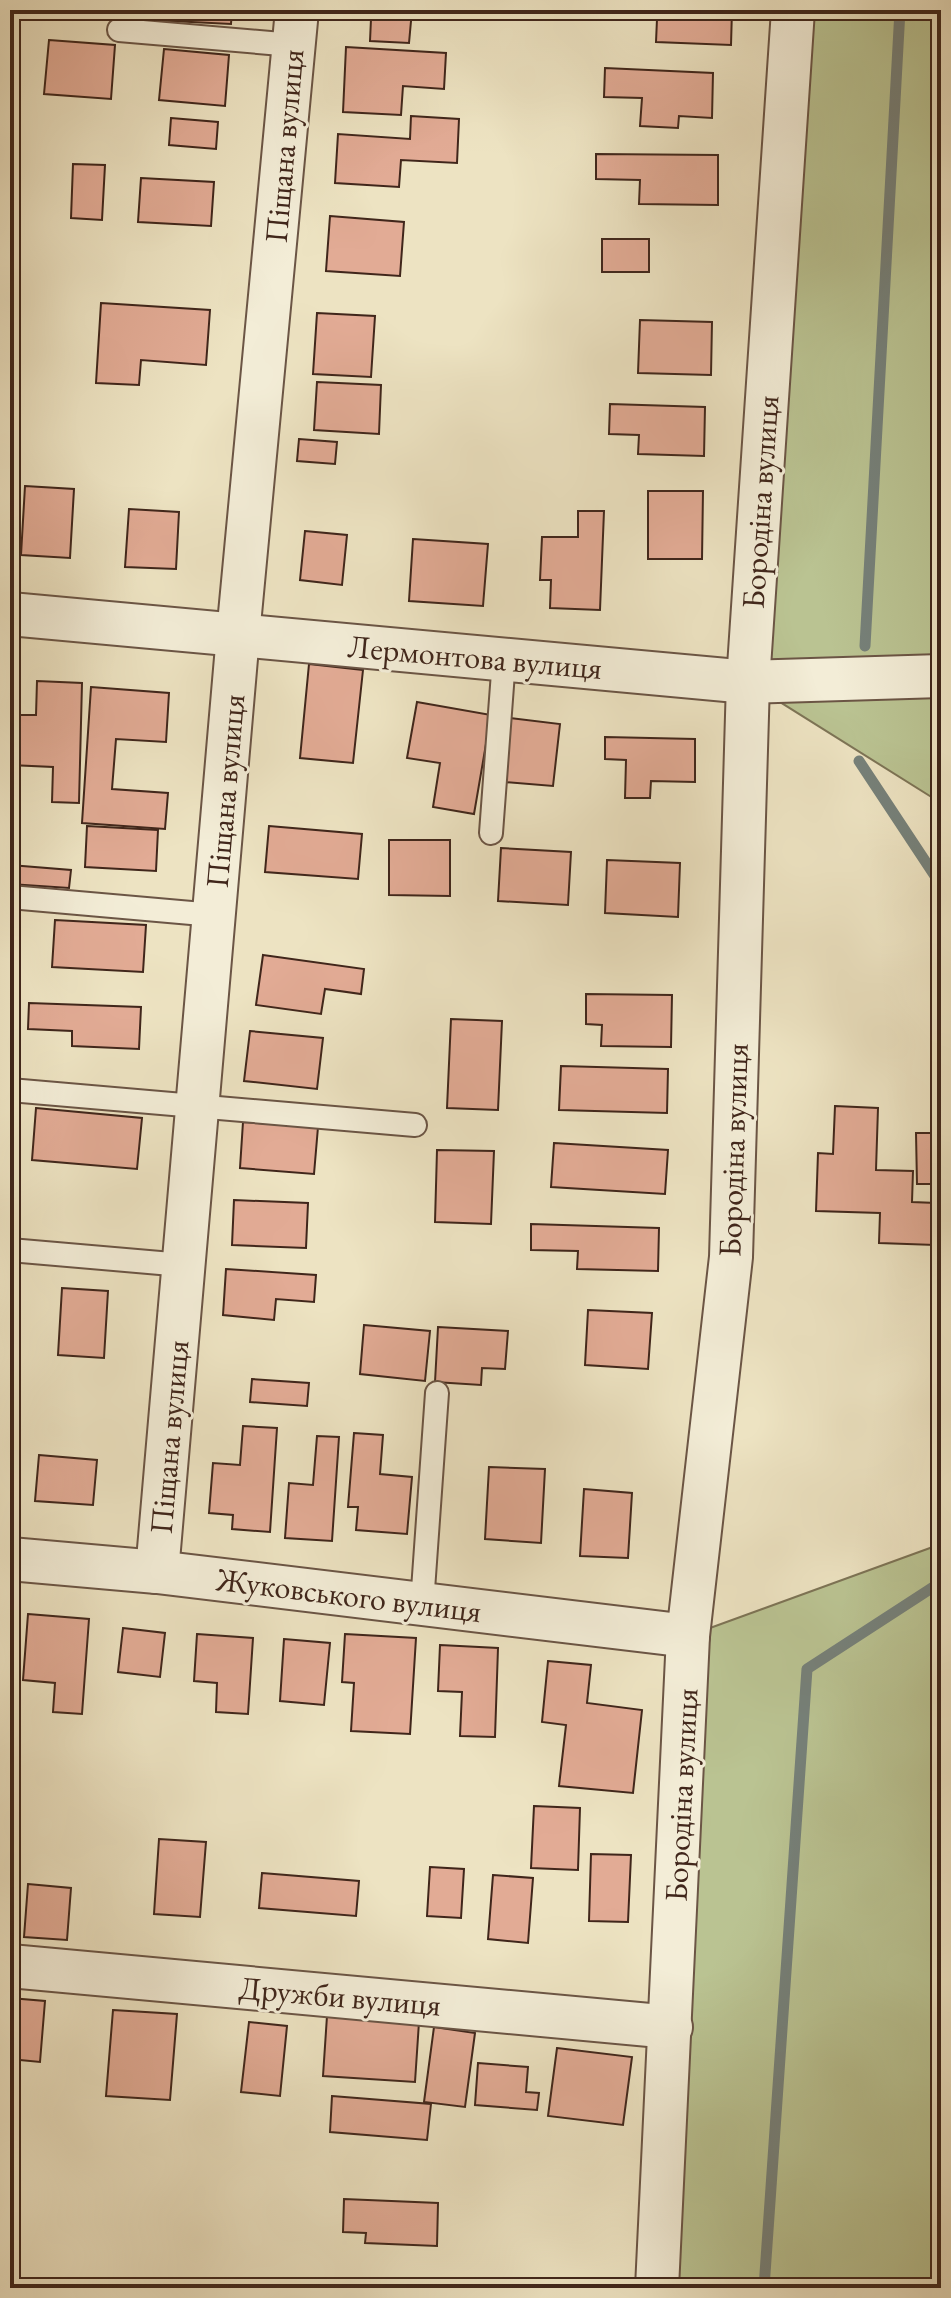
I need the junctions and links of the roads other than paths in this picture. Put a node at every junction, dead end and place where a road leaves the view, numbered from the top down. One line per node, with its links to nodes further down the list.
1 (793, 10): 8 (street, Бородіна вулиця)
2 (295, 28): 3 (lane); 5 (street, Піщана вулиця)
3 (119, 30)
4 (10, 614): 5 (street, Лермонтова вулиця)
5 (238, 635): 6 (street, Лермонтова вулиця); 11 (street, Піщана вулиця)
6 (504, 659): 8 (street, Лермонтова вулиця); 9 (lane)
7 (941, 676): 8 (street, Лермонтова вулиця)
8 (748, 682): 21 (street, Бородіна вулиця)
9 (491, 833)
10 (10, 897): 11 (lane)
11 (214, 915): 13 (street, Піщана вулиця)
12 (10, 1090): 13 (lane)
13 (197, 1105): 14 (lane); 16 (street, Піщана вулиця)
14 (415, 1125)
15 (10, 1250): 16 (lane)
16 (183, 1265): 19 (street, Піщана вулиця)
17 (437, 1393): 20 (lane)
18 (10, 1559): 19 (street, Жуковського вулиця)
19 (157, 1572): 20 (street, Жуковського вулиця)
20 (422, 1604): 21 (street, Жуковського вулиця)
21 (688, 1636): 23 (street, Бородіна вулиця)
22 (10, 1966): 23 (street, Дружби вулиця)
23 (671, 2027): 24 (street, Бородіна вулиця)
24 (657, 2288)

